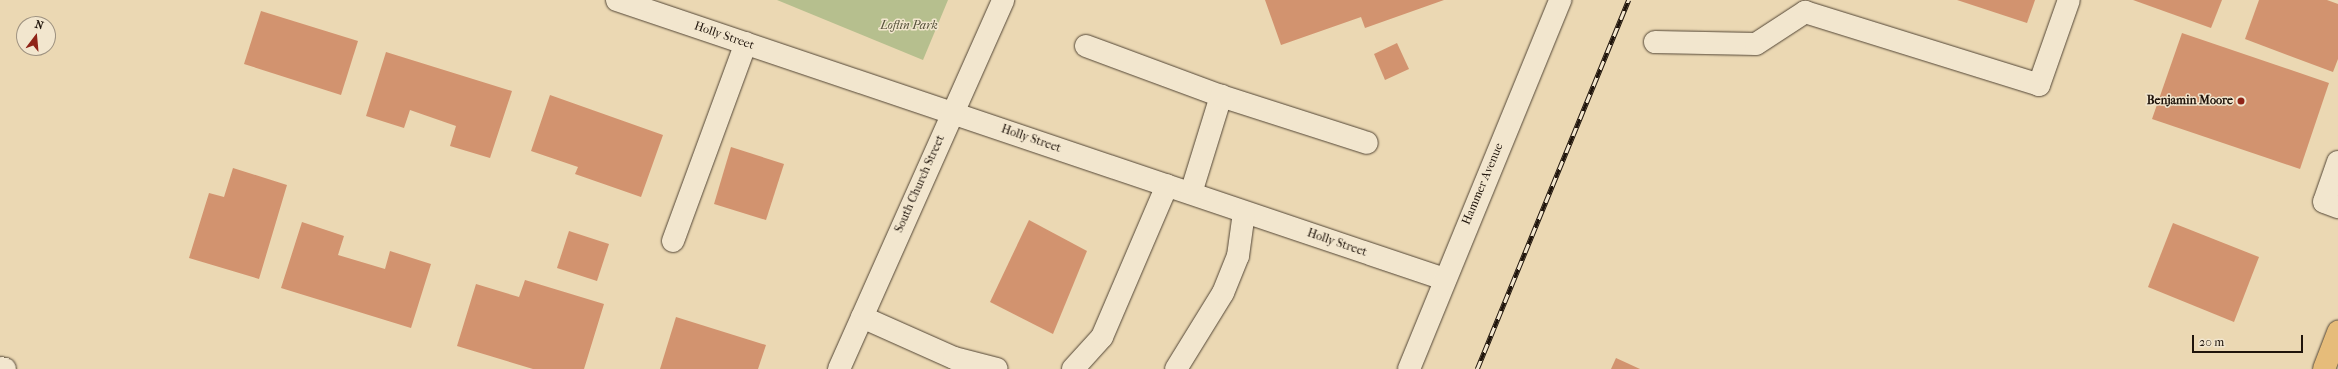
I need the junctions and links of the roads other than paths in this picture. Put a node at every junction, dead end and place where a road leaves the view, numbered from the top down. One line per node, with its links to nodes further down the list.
1 (617, 0): 7 (street, Holly Street)
2 (1003, 0): 10 (street, South Church Street)
3 (1560, 0): 18 (street, Hammer Avenue)
4 (2069, 0): 5 (street)
5 (1807, 6): 6 (street)
6 (1655, 42)
7 (746, 43): 10 (street, Holly Street); 17 (street)
8 (1086, 46): 9 (street)
9 (1221, 96): 11 (street); 14 (street)
10 (952, 113): 13 (street, Holly Street); 19 (street, South Church Street)
11 (1366, 143)
12 (2338, 162): 15 (street)
13 (1167, 185): 14 (street, Holly Street); 25 (street)
14 (1191, 193): 16 (street, Holly Street)
15 (2338, 207)
16 (1244, 212): 18 (street, Holly Street); 26 (street)
17 (673, 242)
18 (1444, 279): 27 (street, Hammer Avenue)
19 (862, 317): 23 (street, South Church Street); 24 (street)
20 (2338, 332): 28 (main road)
21 (0, 368): 22 (street)
22 (5, 369)
23 (839, 369)
24 (998, 369)
25 (1073, 369)
26 (1176, 369)
27 (1409, 369)
28 (2324, 369)

